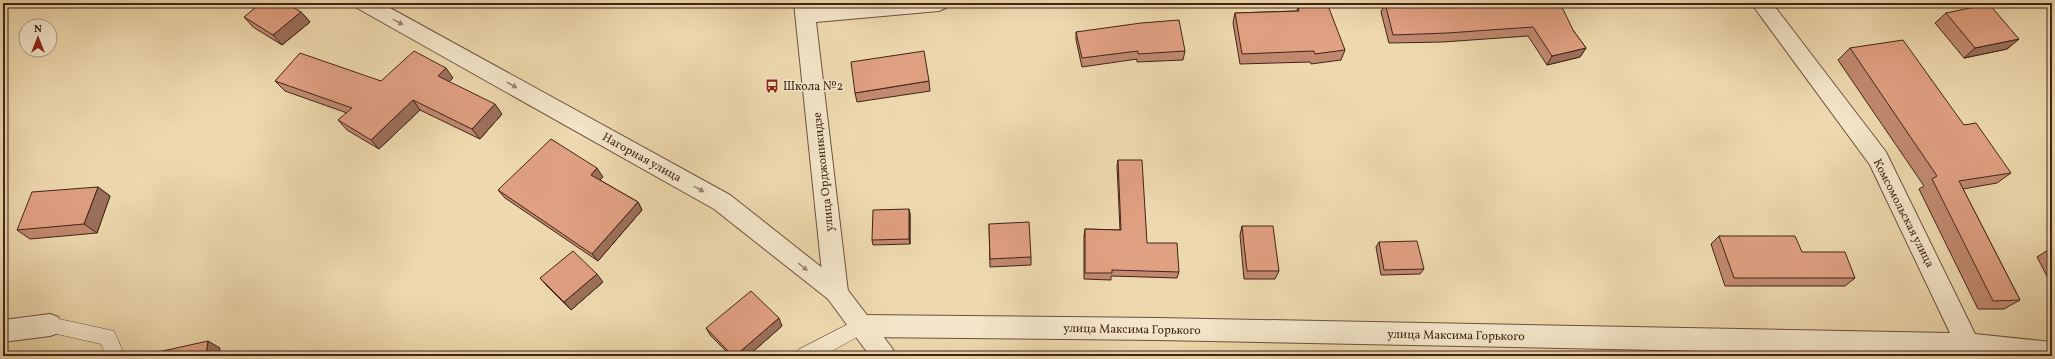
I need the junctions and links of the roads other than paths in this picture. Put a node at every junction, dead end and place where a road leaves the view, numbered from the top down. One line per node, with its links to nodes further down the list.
1 (364, 3): 5 (street, Нагорная улица, one-way to 5)
2 (939, 3): 4 (street)
3 (1761, 3): 9 (street, Комсомольская улица)
4 (805, 9): 5 (street, улица Орджоникидзе)
5 (836, 292): 7 (street, Нагорная улица)
6 (50, 325): 8 (street); 11 (lane)
7 (860, 326): 9 (street, улица Максима Горького); 12 (lane); 13 (street, Нагорная улица)
8 (3, 332)
9 (1971, 350): 10 (street, улица Максима Горького)
10 (2052, 353)
11 (116, 356)
12 (804, 356)
13 (884, 356)

